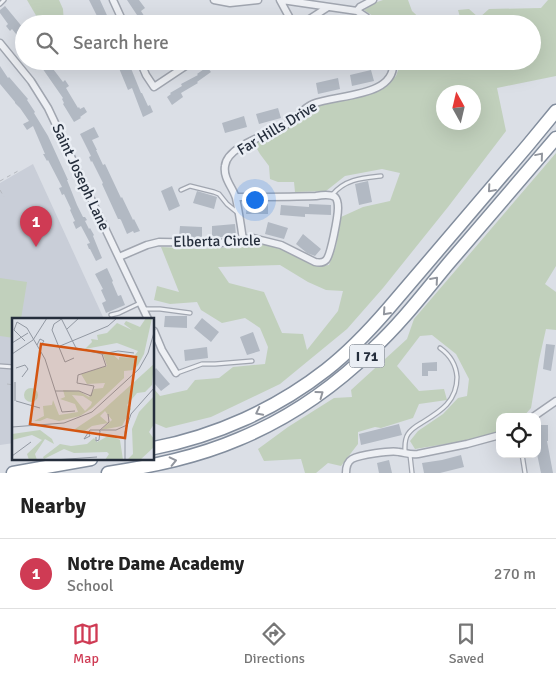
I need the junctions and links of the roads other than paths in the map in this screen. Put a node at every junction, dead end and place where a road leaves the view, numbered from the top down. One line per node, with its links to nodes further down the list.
1 (4, 0): 7 (lane)
2 (113, 0): 10 (street)
3 (214, 0): 4 (street)
4 (258, 0)
5 (281, 0): 8 (street); 11 (street)
6 (373, 0): 9 (street)
7 (0, 4)
8 (328, 7): 9 (street); 12 (street)
9 (356, 11): 13 (street)
10 (120, 15)
11 (288, 15)
12 (316, 15)
13 (363, 15)
14 (0, 43): 15 (street, Saint Joseph Lane)
15 (15, 61)
16 (22, 70): 28 (street, Saint Joseph Lane)
17 (144, 70): 18 (street)
18 (180, 70)
19 (393, 70): 25 (street, Far Hills Drive)
20 (556, 111): 40 (highway, I 71, one-way to 40)
21 (556, 138): 45 (highway, I 71, one-way to 21)
22 (381, 176): 24 (lane)
23 (181, 190): 26 (lane)
24 (332, 196): 25 (street); 27 (street, Elberta Circle)
25 (236, 197): 26 (street, Far Hills Drive)
26 (238, 213): 27 (street, Far Hills Drive)
27 (243, 240): 28 (street, Elberta Circle)
28 (119, 257): 29 (street, Saint Joseph Lane)
29 (142, 306): 30 (lane); 31 (lane); 32 (street, Saint Joseph Lane)
30 (190, 313)
31 (111, 314)
32 (148, 318)
33 (155, 333): 36 (street)
34 (440, 348): 41 (lane)
35 (252, 361): 36 (lane)
36 (176, 373)
37 (556, 402): 38 (street)
38 (539, 413)
39 (496, 436): 41 (street)
40 (155, 448)
41 (408, 454): 46 (street); 47 (lane)
42 (523, 458): 48 (lane)
43 (85, 460): 44 (highway)
44 (13, 473)
45 (108, 473)
46 (346, 473)
47 (412, 473)
48 (525, 473)

